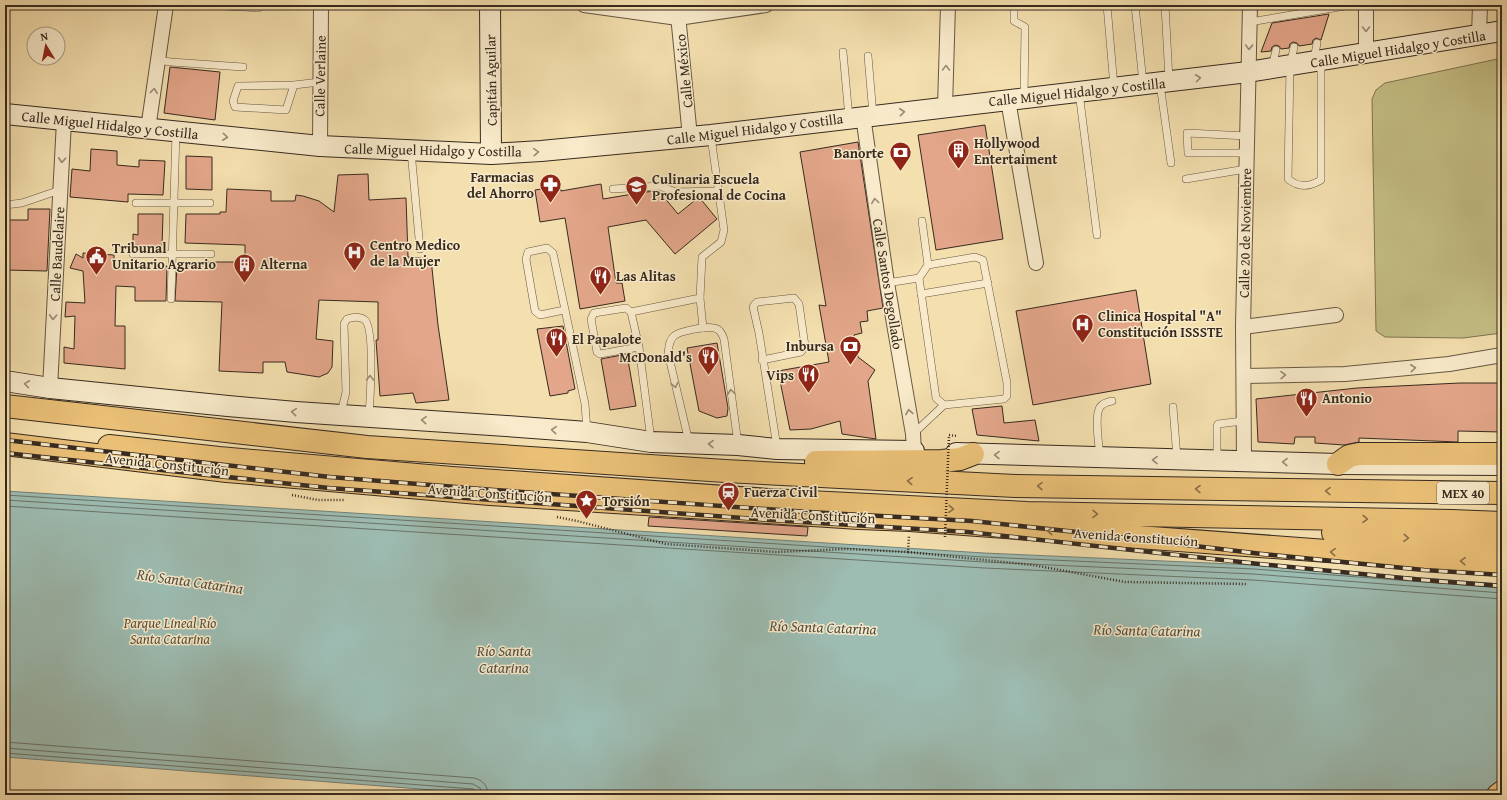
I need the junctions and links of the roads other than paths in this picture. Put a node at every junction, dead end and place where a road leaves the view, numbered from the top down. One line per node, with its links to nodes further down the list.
1 (166, 5): 27 (street)
2 (205, 5): 3 (lane)
3 (260, 5)
4 (321, 5): 31 (street, Calle Verlaine)
5 (490, 5): 48 (street, Capitán Aguilar)
6 (584, 5): 17 (street)
7 (766, 5): 17 (street)
8 (948, 5): 37 (street, one-way to 8)
9 (1014, 5): 36 (lane)
10 (1108, 5): 34 (lane)
11 (1135, 5): 32 (lane)
12 (1165, 5): 32 (lane)
13 (1250, 5): 18 (street, Calle 20 de Noviembre)
14 (1351, 5): 18 (lane)
15 (1366, 5): 24 (street, one-way to 24)
16 (1480, 5): 20 (street)
17 (678, 11): 45 (street, Calle México)
18 (1250, 22): 30 (street, Calle 20 de Noviembre, one-way to 30)
19 (1502, 31): 20 (street, Calle Miguel Hidalgo y Costilla)
20 (1479, 35): 24 (street, Calle Miguel Hidalgo y Costilla)
21 (1294, 47): 29 (lane)
22 (1276, 50): 29 (lane)
23 (843, 52): 39 (lane)
24 (1366, 54): 26 (street, Calle Miguel Hidalgo y Costilla)
25 (868, 56): 39 (lane)
26 (1317, 56): 29 (street, Calle Miguel Hidalgo y Costilla); 29 (lane)
27 (158, 60): 28 (lane); 41 (street, one-way to 27)
28 (242, 67)
29 (1281, 68): 30 (street, Calle Miguel Hidalgo y Costilla)
30 (1248, 72): 32 (street, Calle Miguel Hidalgo y Costilla, one-way to 30); 44 (street, Calle 20 de Noviembre)
31 (320, 82): 33 (lane); 46 (street, Calle Verlaine)
32 (1158, 83): 34 (street, Calle Miguel Hidalgo y Costilla); 50 (lane)
33 (294, 86): 33 (lane)
34 (1114, 88): 35 (street, Calle Miguel Hidalgo y Costilla)
35 (1078, 92): 36 (street, Calle Miguel Hidalgo y Costilla); 61 (lane)
36 (1016, 99): 37 (street, Calle Miguel Hidalgo y Costilla); 66 (street)
37 (945, 107): 39 (street, Calle Miguel Hidalgo y Costilla, one-way to 37)
38 (5, 114): 40 (street, Calle Miguel Hidalgo y Costilla)
39 (862, 117): 43 (street, Calle Miguel Hidalgo y Costilla); 69 (street, Calle Santos Degollado, one-way to 39)
40 (64, 121): 41 (street, Calle Miguel Hidalgo y Costilla); 54 (street, Calle Baudelaire, one-way to 54)
41 (148, 129): 42 (street, Calle Miguel Hidalgo y Costilla)
42 (176, 132): 46 (street, Calle Miguel Hidalgo y Costilla, one-way to 46); 57 (lane)
43 (711, 135): 45 (street, Calle Miguel Hidalgo y Costilla); 55 (lane)
44 (1247, 136): 49 (street, Calle 20 de Noviembre); 49 (lane)
45 (690, 137): 48 (street, Calle Miguel Hidalgo y Costilla, one-way to 45)
46 (320, 146): 47 (street, Calle Miguel Hidalgo y Costilla)
47 (411, 151): 48 (street, Calle Miguel Hidalgo y Costilla); 62 (lane)
48 (491, 154)
49 (1246, 154): 51 (street, Calle 20 de Noviembre)
50 (1171, 163)
51 (1246, 169): 52 (lane); 77 (street, Calle 20 de Noviembre)
52 (1186, 179)
53 (613, 189): 55 (lane)
54 (60, 190): 59 (lane); 84 (street, Calle Baudelaire, one-way to 84)
55 (720, 191): 72 (lane)
56 (136, 202): 57 (lane)
57 (174, 203): 58 (lane); 65 (lane)
58 (210, 204)
59 (5, 205)
60 (922, 221): 67 (lane)
61 (1097, 235)
62 (420, 249)
63 (133, 254): 65 (lane)
64 (210, 254): 65 (lane)
65 (172, 255): 73 (lane)
66 (1036, 263)
67 (928, 265): 68 (lane); 70 (lane)
68 (920, 278): 69 (lane); 71 (lane)
69 (887, 283): 95 (street, Calle Santos Degollado, one-way to 69)
70 (988, 283): 71 (lane); 86 (lane)
71 (921, 294): 86 (lane)
72 (700, 298): 75 (lane); 78 (lane)
73 (171, 299)
74 (564, 310): 74 (lane); 92 (lane)
75 (632, 312): 79 (lane); 79 (lane)
76 (1336, 315): 77 (street)
77 (1243, 327): 82 (street, Calle 20 de Noviembre)
78 (703, 328): 97 (lane, one-way to 97); 98 (lane, one-way to 78)
79 (638, 347): 94 (lane)
80 (1502, 355): 82 (street, one-way to 80)
81 (762, 360): 81 (lane); 99 (lane)
82 (1244, 376): 91 (street, Calle 20 de Noviembre)
83 (5, 381): 84 (street, one-way to 83)
84 (50, 388): 89 (street, one-way to 84)
85 (1112, 401): 102 (lane)
86 (944, 405): 95 (lane)
87 (5, 406): 108 (main road, MEX 40)
88 (1173, 407): 103 (lane)
89 (341, 415): 90 (street); 90 (lane, one-way to 89)
90 (369, 417): 92 (street, one-way to 90)
91 (1243, 421): 104 (lane); 105 (street, Calle 20 de Noviembre)
92 (587, 432): 94 (street)
93 (5, 433): 110 (main road, Avenida Constitución, one-way to 110)
94 (651, 442): 97 (street)
95 (913, 443): 99 (street); 100 (street)
96 (5, 444): 113 (main road, Avenida Constitución, one-way to 96)
97 (690, 444): 98 (street, one-way to 97)
98 (738, 445): 99 (street)
99 (777, 449)
100 (973, 454): 102 (street, one-way to 100); 108 (main road)
101 (1502, 454): 106 (main road)
102 (1100, 458): 103 (street, one-way to 102)
103 (1177, 460): 104 (street)
104 (1218, 461): 105 (street)
105 (1244, 462): 106 (street, one-way to 105)
106 (1338, 464): 107 (street)
107 (1502, 465)
108 (725, 471): 109 (main road, MEX 40, one-way to 108)
109 (1502, 493)
110 (1172, 516): 111 (main road, Avenida Constitución, one-way to 111); 112 (main road, one-way to 112)
111 (1502, 523)
112 (1502, 544)
113 (1502, 564)
114 (1502, 792): 115 (main road)
115 (1498, 795)

